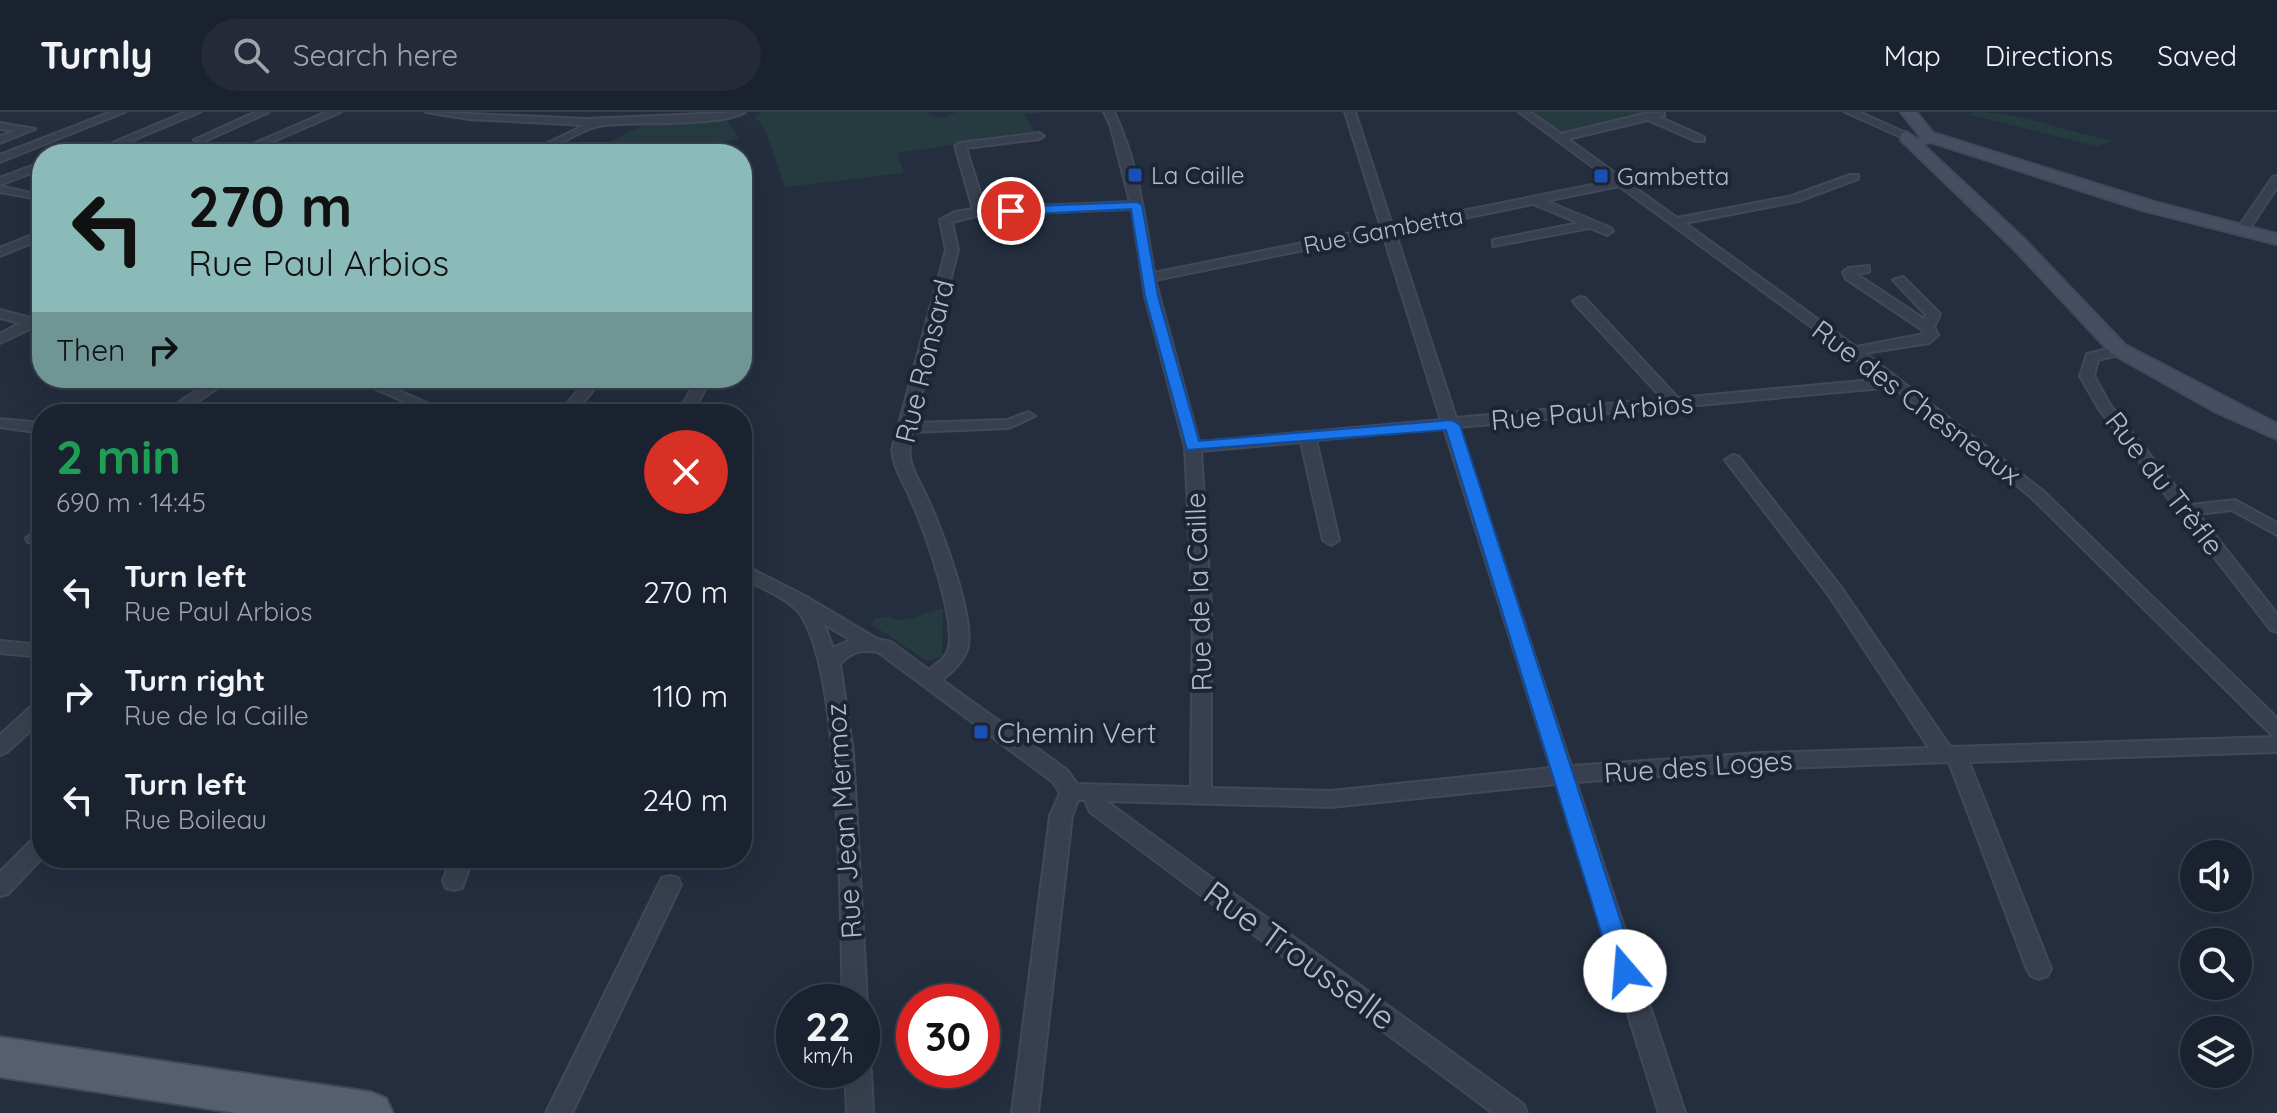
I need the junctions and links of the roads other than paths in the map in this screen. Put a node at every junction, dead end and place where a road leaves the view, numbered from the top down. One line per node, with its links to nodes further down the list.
1 (91, 112): 13 (street)
2 (195, 112): 26 (street)
3 (264, 112): 24 (street)
4 (336, 112): 27 (street)
5 (431, 112): 16 (street)
6 (580, 112): 16 (street)
7 (740, 112): 17 (street)
8 (1109, 112): 39 (street, Rue de la Caille)
9 (1350, 112): 43 (street)
10 (1524, 112): 21 (street, Rue des Chesneaux)
11 (1850, 112): 19 (street)
12 (1908, 112): 19 (main road)
13 (116, 114): 25 (street)
14 (1660, 114): 15 (street)
15 (1648, 116): 21 (street); 22 (street)
16 (565, 121): 17 (street)
17 (600, 121): 28 (street)
18 (0, 126): 23 (street)
19 (1914, 135): 45 (main road); 59 (main road)
20 (1039, 136): 40 (street)
21 (1559, 138): 35 (street, Rue des Chesneaux)
22 (1700, 139)
23 (0, 140)
24 (199, 140)
25 (38, 144)
26 (116, 144)
27 (259, 144)
28 (551, 144)
29 (32, 146): 30 (street)
30 (1, 158)
31 (32, 169): 34 (street)
32 (1854, 177): 41 (street)
33 (2277, 179): 45 (street)
34 (0, 182)
35 (1619, 183): 38 (street, Rue Gambetta); 41 (street, Rue des Chesneaux)
36 (0, 189): 37 (street)
37 (32, 195)
38 (1534, 200): 42 (street); 43 (street, Rue Gambetta)
39 (1137, 205): 40 (street); 51 (street, Rue de la Caille)
40 (980, 212): 74 (street, Rue Ronsard)
41 (1674, 222): 60 (street, Rue des Chesneaux)
42 (1589, 225): 44 (street); 48 (street)
43 (1389, 229): 51 (street, Rue Gambetta); 72 (street)
44 (1607, 231)
45 (2242, 231): 47 (main road)
46 (32, 239): 49 (street)
47 (2277, 239)
48 (1497, 243)
49 (0, 252)
50 (1865, 269): 57 (street)
51 (1148, 278): 78 (street, Rue de la Caille)
52 (1899, 280): 57 (street)
53 (1580, 301): 65 (street)
54 (0, 314): 55 (street)
55 (32, 323)
56 (32, 326): 58 (street)
57 (1927, 327): 60 (street)
58 (0, 339)
59 (2120, 350): 69 (main road); 80 (street, Rue du Trèfle)
60 (1854, 351): 61 (street, Rue des Chesneaux)
61 (1896, 382): 65 (street, Rue Paul Arbios); 92 (street, Rue des Chesneaux)
62 (209, 388): 66 (street)
63 (382, 388): 67 (street)
64 (588, 388): 68 (street)
65 (1675, 403): 72 (street, Rue Paul Arbios)
66 (185, 404)
67 (421, 404)
68 (574, 404)
69 (2224, 407): 75 (main road); 77 (main road)
70 (1028, 416): 74 (street)
71 (0, 423): 73 (street)
72 (1452, 425): 76 (street, Rue Paul Arbios); 96 (street)
73 (32, 427)
74 (907, 428): 90 (street, Rue Ronsard)
75 (2277, 432)
76 (1308, 437): 78 (street, Rue Paul Arbios); 82 (street)
77 (2277, 439)
78 (1193, 447): 98 (street, Rue de la Caille)
79 (1733, 460): 95 (street)
80 (2186, 510): 81 (street); 85 (street, Rue du Trèfle)
81 (2277, 530)
82 (1331, 540)
83 (752, 575): 84 (street)
84 (799, 600): 86 (street); 89 (street, Rue Jean Mermoz)
85 (2277, 626)
86 (872, 644): 89 (street); 90 (street, Rue Trousselle)
87 (0, 647): 88 (street)
88 (32, 650)
89 (830, 663): 105 (street, Rue Jean Mermoz)
90 (929, 679): 97 (street, Rue Trousselle)
91 (32, 717): 94 (street)
92 (2277, 730)
93 (2277, 744): 95 (street, Rue des Loges)
94 (0, 747)
95 (1950, 755): 96 (street, Rue des Loges); 104 (street)
96 (1562, 775): 98 (street, Rue des Loges); 113 (street)
97 (1082, 792): 98 (street, Rue des Loges); 111 (street); 112 (street, Rue Trousselle)
98 (1201, 794)
99 (32, 854): 103 (street)
100 (459, 868): 101 (street)
101 (454, 881)
102 (670, 885): 109 (street)
103 (0, 887)
104 (2039, 969)
105 (854, 984)
106 (0, 1057): 108 (main road)
107 (859, 1088): 110 (street)
108 (371, 1113)
109 (559, 1113)
110 (860, 1113)
111 (1025, 1113)
112 (1514, 1113)
113 (1672, 1113)

